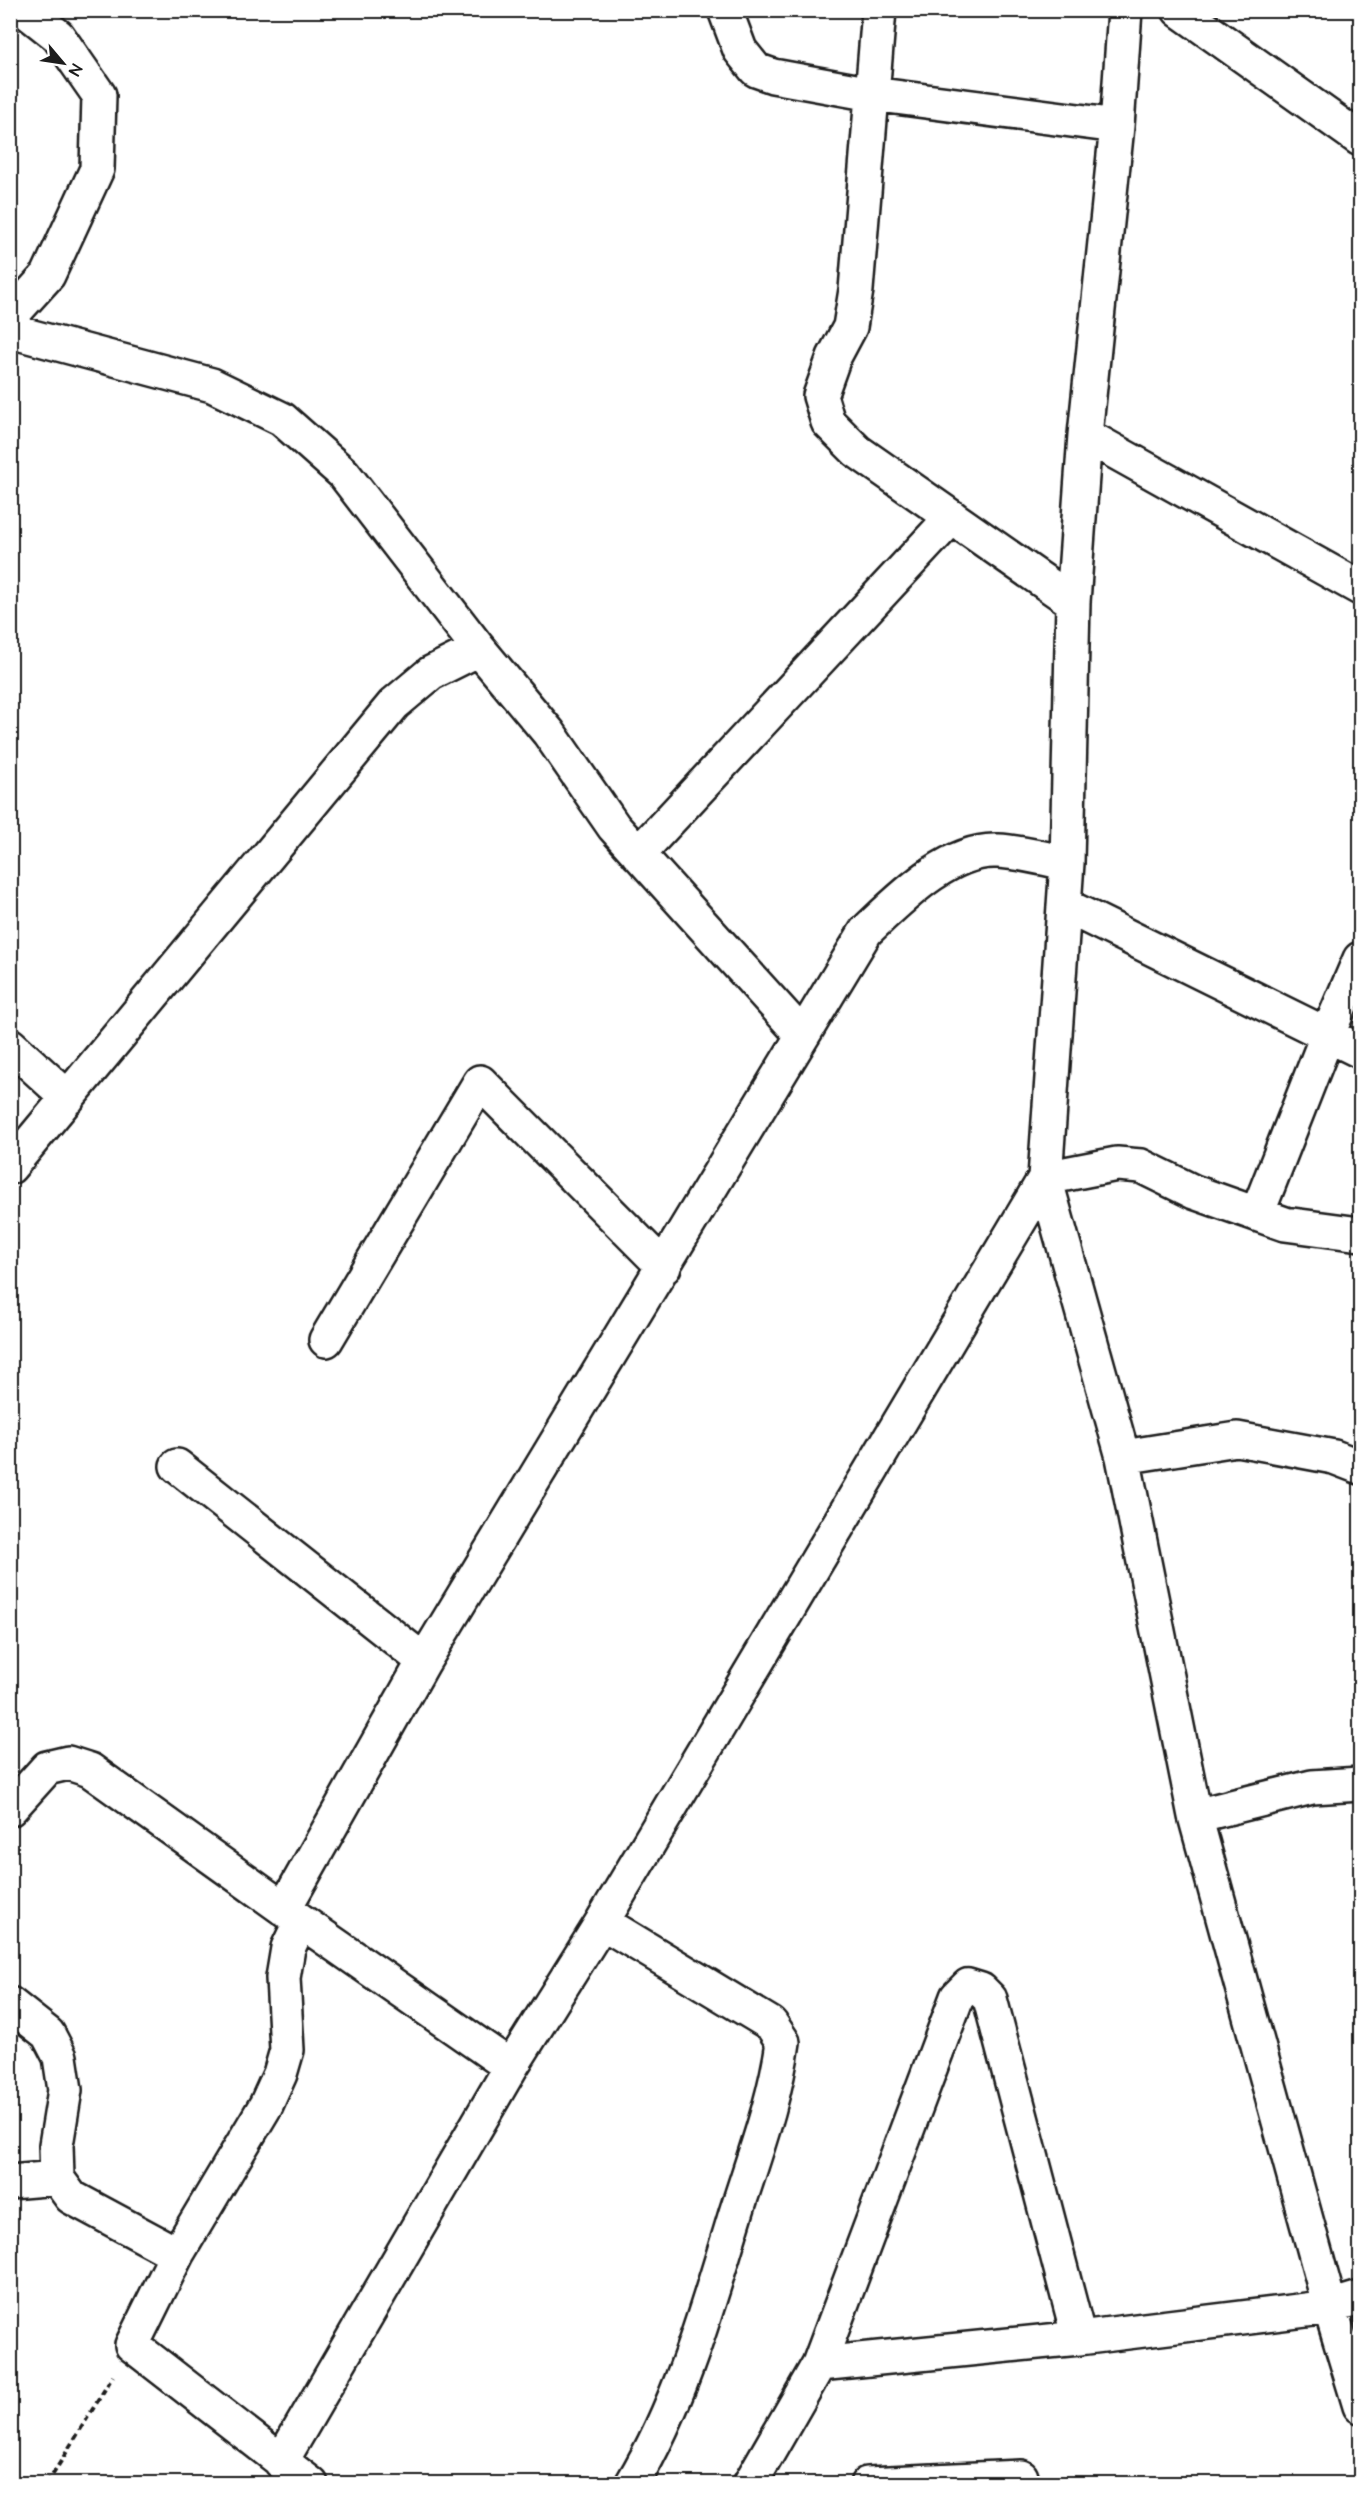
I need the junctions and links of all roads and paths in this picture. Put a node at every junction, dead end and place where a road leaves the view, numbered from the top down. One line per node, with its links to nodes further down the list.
1 (25, 10): 9 (street)
2 (725, 10): 6 (street)
3 (879, 10): 6 (street)
4 (1125, 10): 7 (street)
5 (1179, 10): 8 (street)
6 (872, 94): 7 (street); 12 (street)
7 (1117, 126): 11 (street)
8 (1360, 139)
9 (10, 316)
10 (10, 331): 15 (street)
11 (1085, 435): 13 (street); 14 (street)
12 (952, 517): 14 (street); 16 (street)
13 (1360, 588)
14 (1073, 602): 17 (street)
15 (479, 649): 16 (street); 24 (street)
16 (638, 854): 20 (street)
17 (1067, 863): 18 (street); 20 (street)
18 (1064, 905): 21 (street); 26 (street)
19 (1360, 958): 21 (street)
20 (802, 1035): 29 (street)
21 (1327, 1036): 23 (street); 27 (street)
22 (10, 1045): 24 (street)
23 (1360, 1051)
24 (68, 1098): 25 (street)
25 (10, 1167)
26 (1046, 1178): 27 (street); 32 (street); 39 (street)
27 (1257, 1214): 28 (street)
28 (1360, 1234)
29 (664, 1267): 30 (street); 34 (street)
30 (326, 1340)
31 (1352, 1454): 32 (street)
32 (1123, 1457): 37 (street)
33 (177, 1466): 34 (street)
34 (424, 1661): 38 (street)
35 (1360, 1784): 37 (street)
36 (10, 1809): 38 (street)
37 (1195, 1816): 46 (street)
38 (292, 1915): 41 (street); 44 (street)
39 (602, 1922): 41 (street); 55 (street)
40 (10, 2004): 42 (street)
41 (511, 2067): 51 (street)
42 (57, 2178): 43 (street); 44 (street)
43 (10, 2182)
44 (177, 2254): 48 (street)
45 (1360, 2298): 46 (street)
46 (1329, 2307): 47 (street); 50 (street)
47 (1079, 2338): 49 (street); 49 (street)
48 (132, 2345): 51 (street); 53 (path)
49 (819, 2364): 56 (street)
50 (1360, 2406)
51 (281, 2462): 54 (street)
52 (1021, 2477): 57 (street)
53 (47, 2484)
54 (311, 2484)
55 (632, 2484)
56 (750, 2484)
57 (867, 2484)

